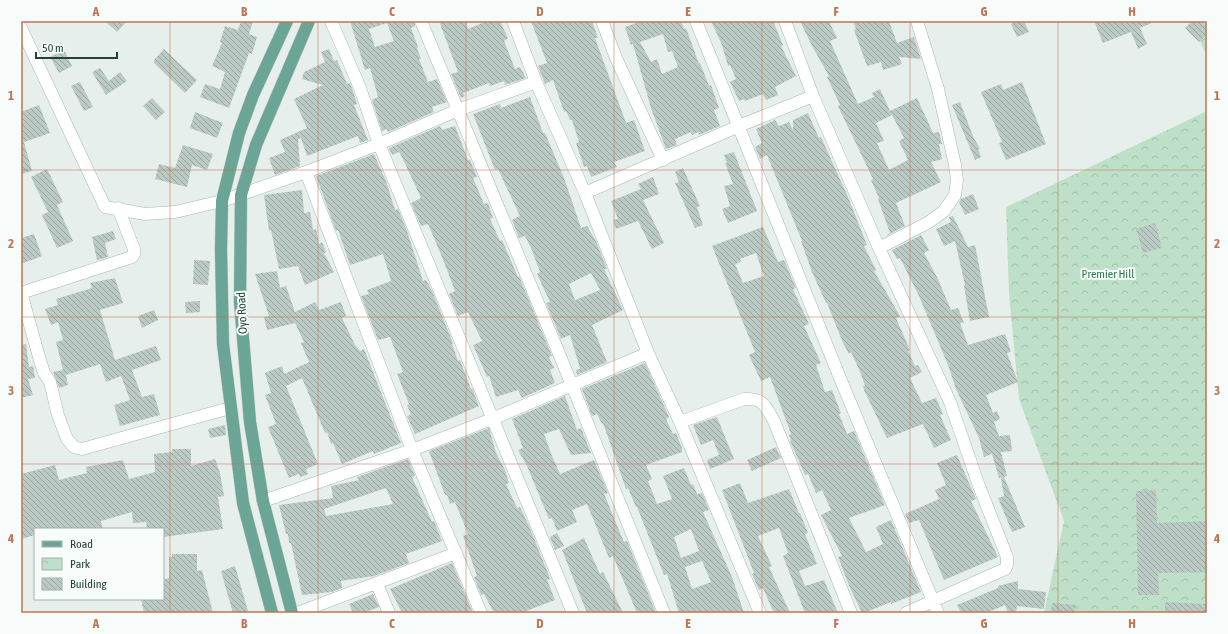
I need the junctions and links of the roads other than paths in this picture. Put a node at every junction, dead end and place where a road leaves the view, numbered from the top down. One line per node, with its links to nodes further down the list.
1 (287, 21): 20 (main road, Oyo Road)
2 (309, 21): 19 (main road, Oyo Road)
3 (331, 21): 15 (street)
4 (421, 21): 13 (street)
5 (513, 21): 11 (street)
6 (602, 21): 16 (street)
7 (696, 21): 14 (street)
8 (785, 21): 12 (street)
9 (917, 21): 22 (street)
10 (21, 28): 21 (street)
11 (536, 82): 13 (street); 18 (street)
12 (814, 96): 14 (street); 22 (street)
13 (458, 110): 15 (street); 24 (street)
14 (739, 126): 16 (street); 32 (street)
15 (379, 144): 17 (street); 26 (street)
16 (663, 160): 18 (street)
17 (306, 172): 19 (street); 28 (street)
18 (585, 193): 23 (street)
19 (241, 195): 20 (street); 29 (main road, Oyo Road)
20 (222, 201): 21 (street); 25 (main road, Oyo Road)
21 (118, 208): 25 (street)
22 (880, 248): 32 (street)
23 (648, 353): 24 (street); 27 (street)
24 (572, 385): 26 (street); 39 (street)
25 (230, 408): 33 (main road, Oyo Road)
26 (492, 418): 28 (street); 38 (street)
27 (680, 422): 40 (street); 41 (street)
28 (412, 450): 29 (street); 30 (street)
29 (263, 501): 34 (main road, Oyo Road)
30 (456, 553): 31 (street); 37 (street)
31 (377, 584): 35 (street); 36 (street)
32 (933, 601): 42 (street); 43 (street)
33 (272, 613)
34 (292, 613)
35 (297, 613)
36 (389, 613)
37 (481, 613)
38 (573, 613)
39 (664, 613)
40 (760, 613)
41 (851, 613)
42 (906, 613)
43 (938, 613)

